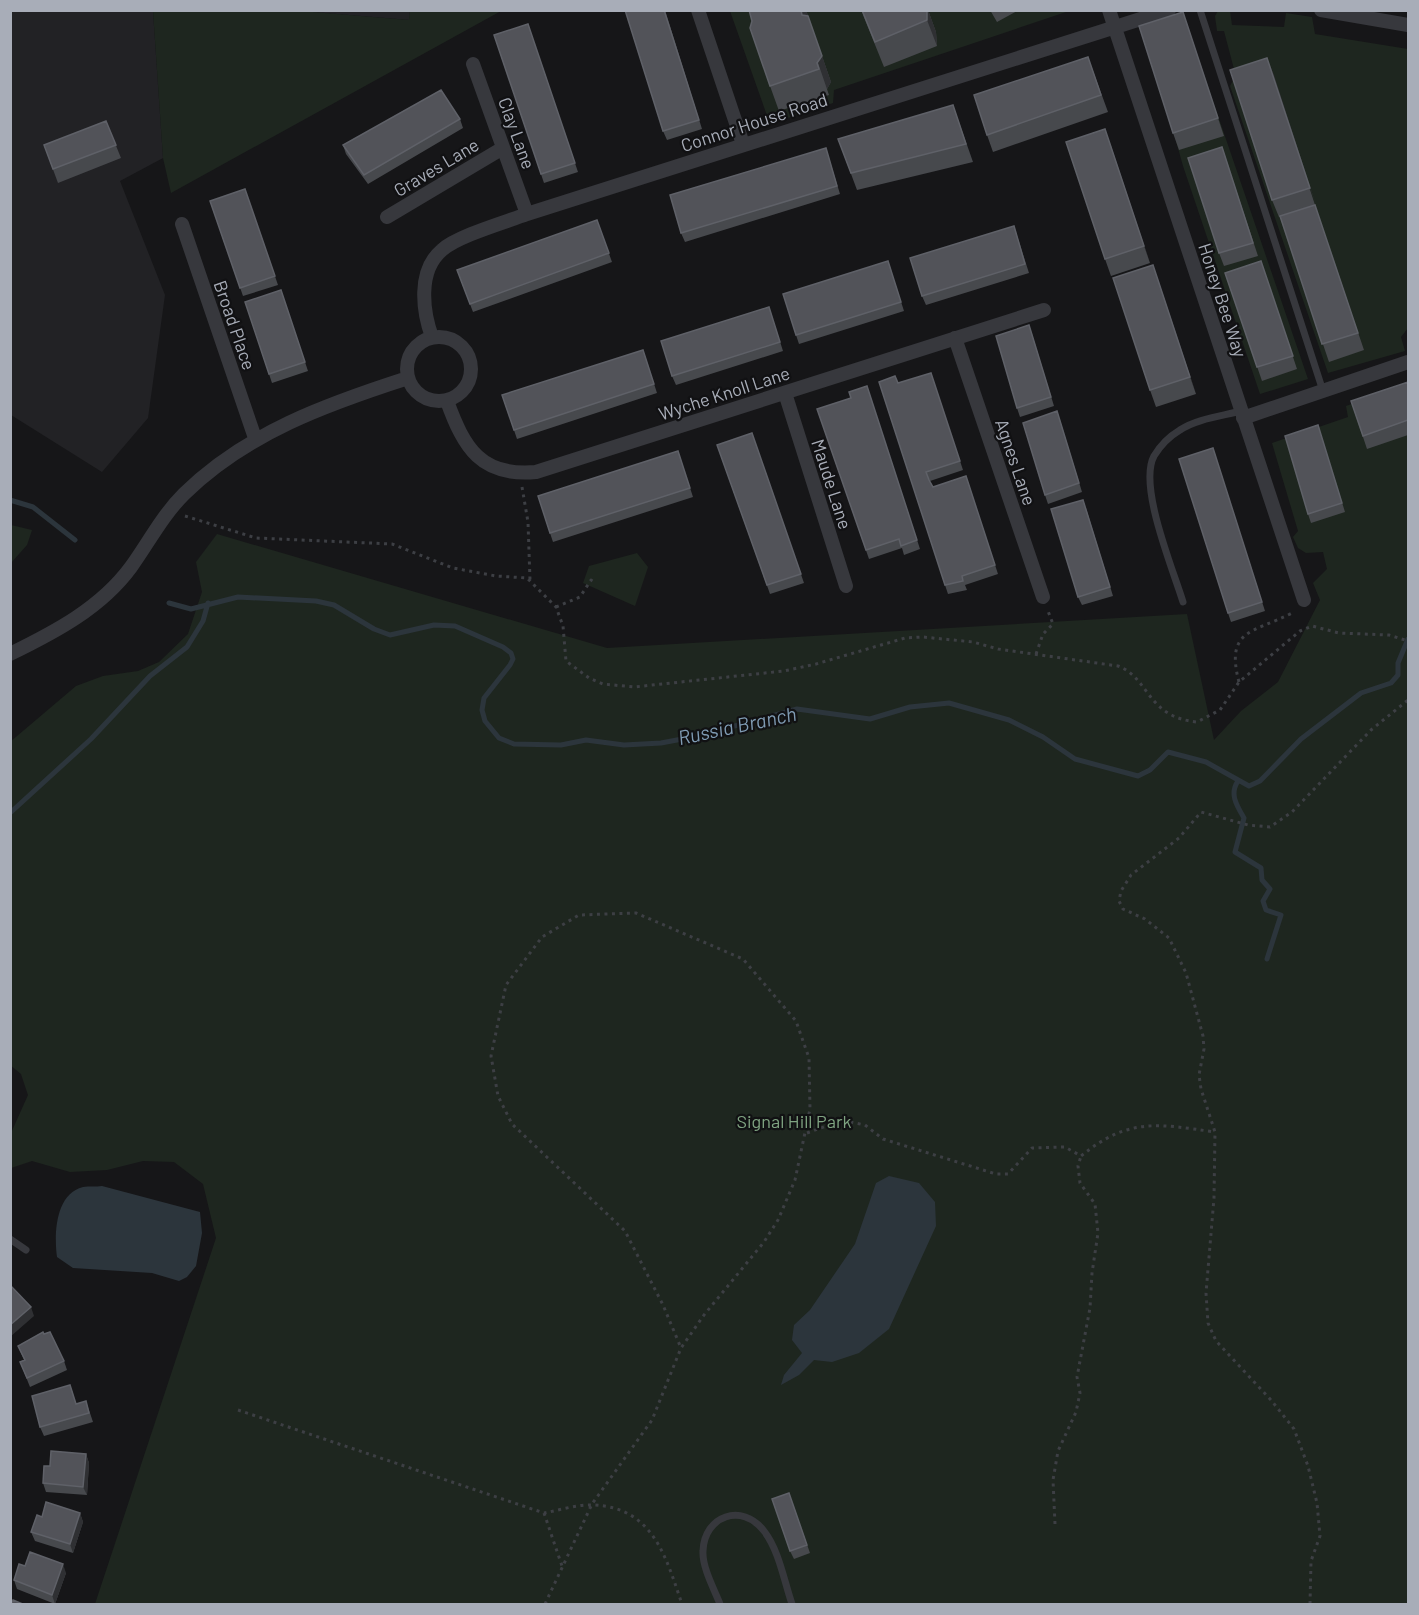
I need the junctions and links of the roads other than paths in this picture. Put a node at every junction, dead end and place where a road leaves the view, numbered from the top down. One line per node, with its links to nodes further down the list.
1 (698, 10): 9 (street)
2 (1108, 10): 7 (street, Honey Bee Way)
3 (1169, 10): 7 (street, Connor House Road)
4 (1200, 10): 19 (lane)
5 (1321, 10): 6 (street)
6 (1408, 25)
7 (1114, 28): 9 (street, Connor House Road); 22 (street, Honey Bee Way)
8 (473, 64): 10 (street, Clay Lane)
9 (743, 144): 11 (street, Connor House Road)
10 (503, 147): 11 (street, Clay Lane); 12 (street, Graves Lane)
11 (527, 214): 15 (street, Connor House Road)
12 (387, 217)
13 (182, 224): 23 (street, Broad Place)
14 (1044, 310): 16 (street, Wyche Knoll Lane)
15 (432, 337): 18 (street); 21 (street)
16 (955, 338): 20 (street, Wyche Knoll Lane); 25 (street, Agnes Lane)
17 (1408, 362): 19 (street)
18 (408, 378): 21 (street); 23 (street)
19 (1323, 391): 22 (street)
20 (785, 393): 21 (street, Wyche Knoll Lane); 24 (street, Maude Lane)
21 (447, 401)
22 (1242, 414): 26 (street, Honey Bee Way); 27 (lane)
23 (255, 438): 28 (street)
24 (846, 586)
25 (1043, 597)
26 (1304, 600)
27 (1183, 602)
28 (10, 654)
29 (10, 1239): 30 (lane)
30 (26, 1250)
31 (720, 1605): 32 (lane)
32 (792, 1605)

